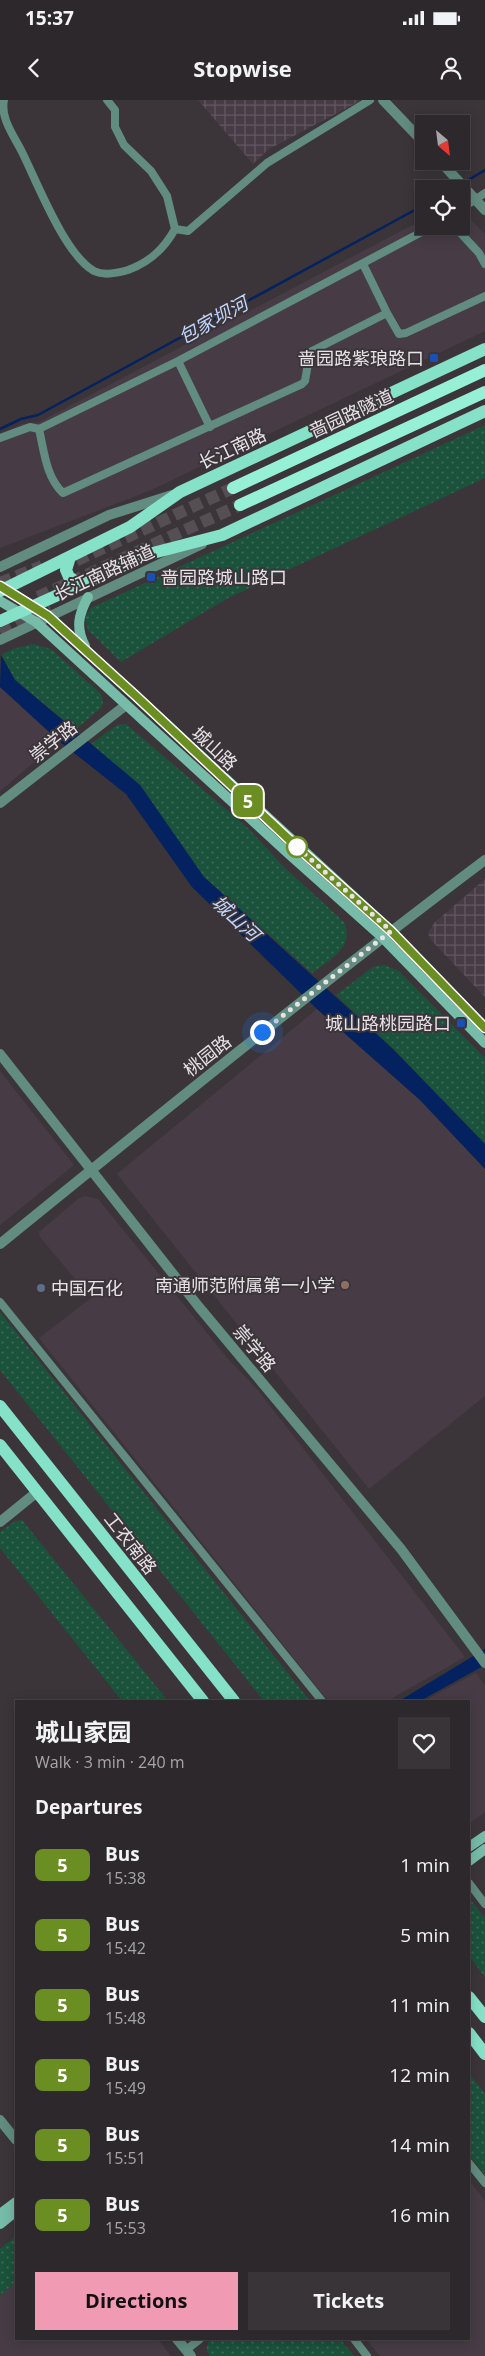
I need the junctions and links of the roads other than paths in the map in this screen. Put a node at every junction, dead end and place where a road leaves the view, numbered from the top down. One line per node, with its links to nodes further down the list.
1 (107, 100): 11 (street)
2 (370, 100): 11 (street)
3 (383, 100): 5 (street)
4 (2, 101): 11 (street)
5 (415, 134)
6 (448, 170): 8 (street)
7 (485, 194): 8 (street)
8 (475, 199): 9 (street); 10 (street)
9 (470, 202)
10 (485, 210)
11 (175, 229)
12 (416, 235): 14 (street)
13 (463, 235): 15 (street)
14 (363, 264): 17 (street); 19 (street)
15 (485, 264)
16 (485, 296): 17 (street)
17 (387, 313): 24 (street)
18 (485, 349): 29 (main road, 长江南路)
19 (178, 361): 24 (street); 25 (street)
20 (485, 363): 27 (highway)
21 (485, 370): 27 (highway, 啬园路隧道)
22 (485, 394): 30 (highway)
23 (485, 411): 31 (main road)
24 (210, 427): 25 (street)
25 (39, 429): 26 (street)
26 (0, 438)
27 (311, 452): 28 (highway, 啬园路隧道)
28 (232, 488)
29 (180, 492): 32 (main road, 长江南路); 33 (street)
30 (240, 505)
31 (222, 535): 34 (main road); 36 (street, 长江南路辅道)
32 (70, 557): 34 (main road); 35 (main road, 长江南路)
33 (0, 567)
34 (93, 579): 37 (main road)
35 (1, 591): 37 (main road, 城山路); 38 (main road, 城山路)
36 (88, 597): 39 (street, 长江南路辅道); 43 (main road)
37 (32, 606): 38 (main road); 39 (main road, 城山路)
38 (19, 612): 40 (main road); 41 (main road, 城山路)
39 (48, 616): 41 (street, 长江南路辅道); 43 (main road, 城山路)
40 (0, 621)
41 (36, 622): 42 (street, 长江南路辅道); 44 (main road, 城山路)
42 (0, 640)
43 (91, 655): 47 (main road, 城山路)
44 (126, 705): 45 (street, 崇学路); 47 (main road, 城山路)
45 (0, 803)
46 (485, 860): 47 (street, 桃园路)
47 (387, 934): 48 (main road, 城山路); 49 (main road, 城山路); 51 (street, 桃园路)
48 (485, 1028)
49 (485, 1043)
50 (0, 1054): 51 (street, 崇学路)
51 (92, 1169): 52 (street, 桃园路); 58 (street, 崇学路)
52 (0, 1244)
53 (0, 1302): 61 (street)
54 (0, 1406): 60 (main road, 工农南路)
55 (0, 1445): 56 (main road)
56 (37, 1492): 57 (street); 59 (main road)
57 (0, 1522)
58 (485, 1663)
59 (203, 1700)
60 (233, 1700)
61 (321, 1700)
62 (485, 1836): 63 (main road)
63 (470, 1846)
64 (485, 1849): 65 (main road)
65 (470, 1860)
66 (470, 1885): 67 (street)
67 (485, 1904)
68 (470, 1998): 69 (main road)
69 (485, 2017)
70 (470, 2035): 71 (main road)
71 (485, 2054)
72 (0, 2120): 73 (street)
73 (15, 2139)
74 (470, 2163): 75 (street)
75 (485, 2184)
76 (15, 2203): 78 (main road)
77 (15, 2212): 79 (main road)
78 (0, 2214)
79 (0, 2224)
80 (178, 2340): 83 (street)
81 (199, 2340): 83 (street)
82 (355, 2340): 84 (street)
83 (188, 2353)
84 (367, 2356)

